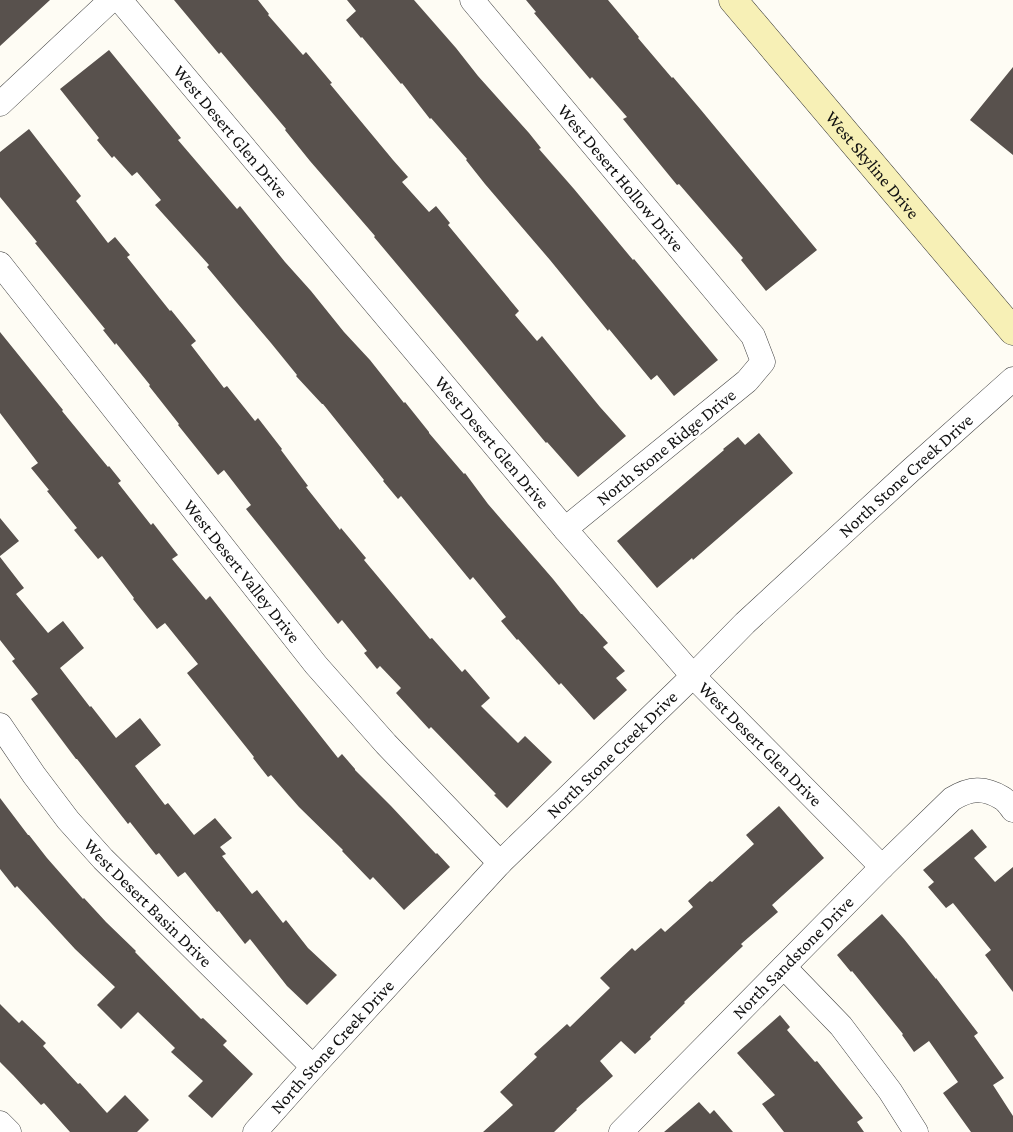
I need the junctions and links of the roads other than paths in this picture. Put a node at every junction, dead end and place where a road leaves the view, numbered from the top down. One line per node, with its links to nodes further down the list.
1 (112, 0): 5 (street)
2 (120, 0): 10 (street, West Desert Glen Drive)
3 (472, 0): 8 (street, West Desert Hollow Drive)
4 (733, 0): 7 (street, West Skyline Drive)
5 (0, 104)
6 (0, 264): 14 (street, West Desert Valley Drive)
7 (1013, 331)
8 (762, 362): 10 (street, North Stone Ridge Drive)
9 (1013, 379): 11 (street, North Stone Creek Drive)
10 (565, 529): 11 (street, West Desert Glen Drive)
11 (693, 676): 14 (street, North Stone Creek Drive); 15 (street, West Desert Glen Drive)
12 (0, 725): 17 (street, West Desert Basin Drive)
13 (1013, 810): 15 (street, North Sandstone Drive)
14 (500, 863): 17 (street, North Stone Creek Drive)
15 (882, 867): 16 (street, North Sandstone Drive)
16 (784, 967): 21 (street, North Sandstone Drive); 22 (street)
17 (313, 1067): 20 (street, North Stone Creek Drive)
18 (0, 1123): 19 (street)
19 (9, 1132)
20 (255, 1132)
21 (621, 1132)
22 (916, 1132)

